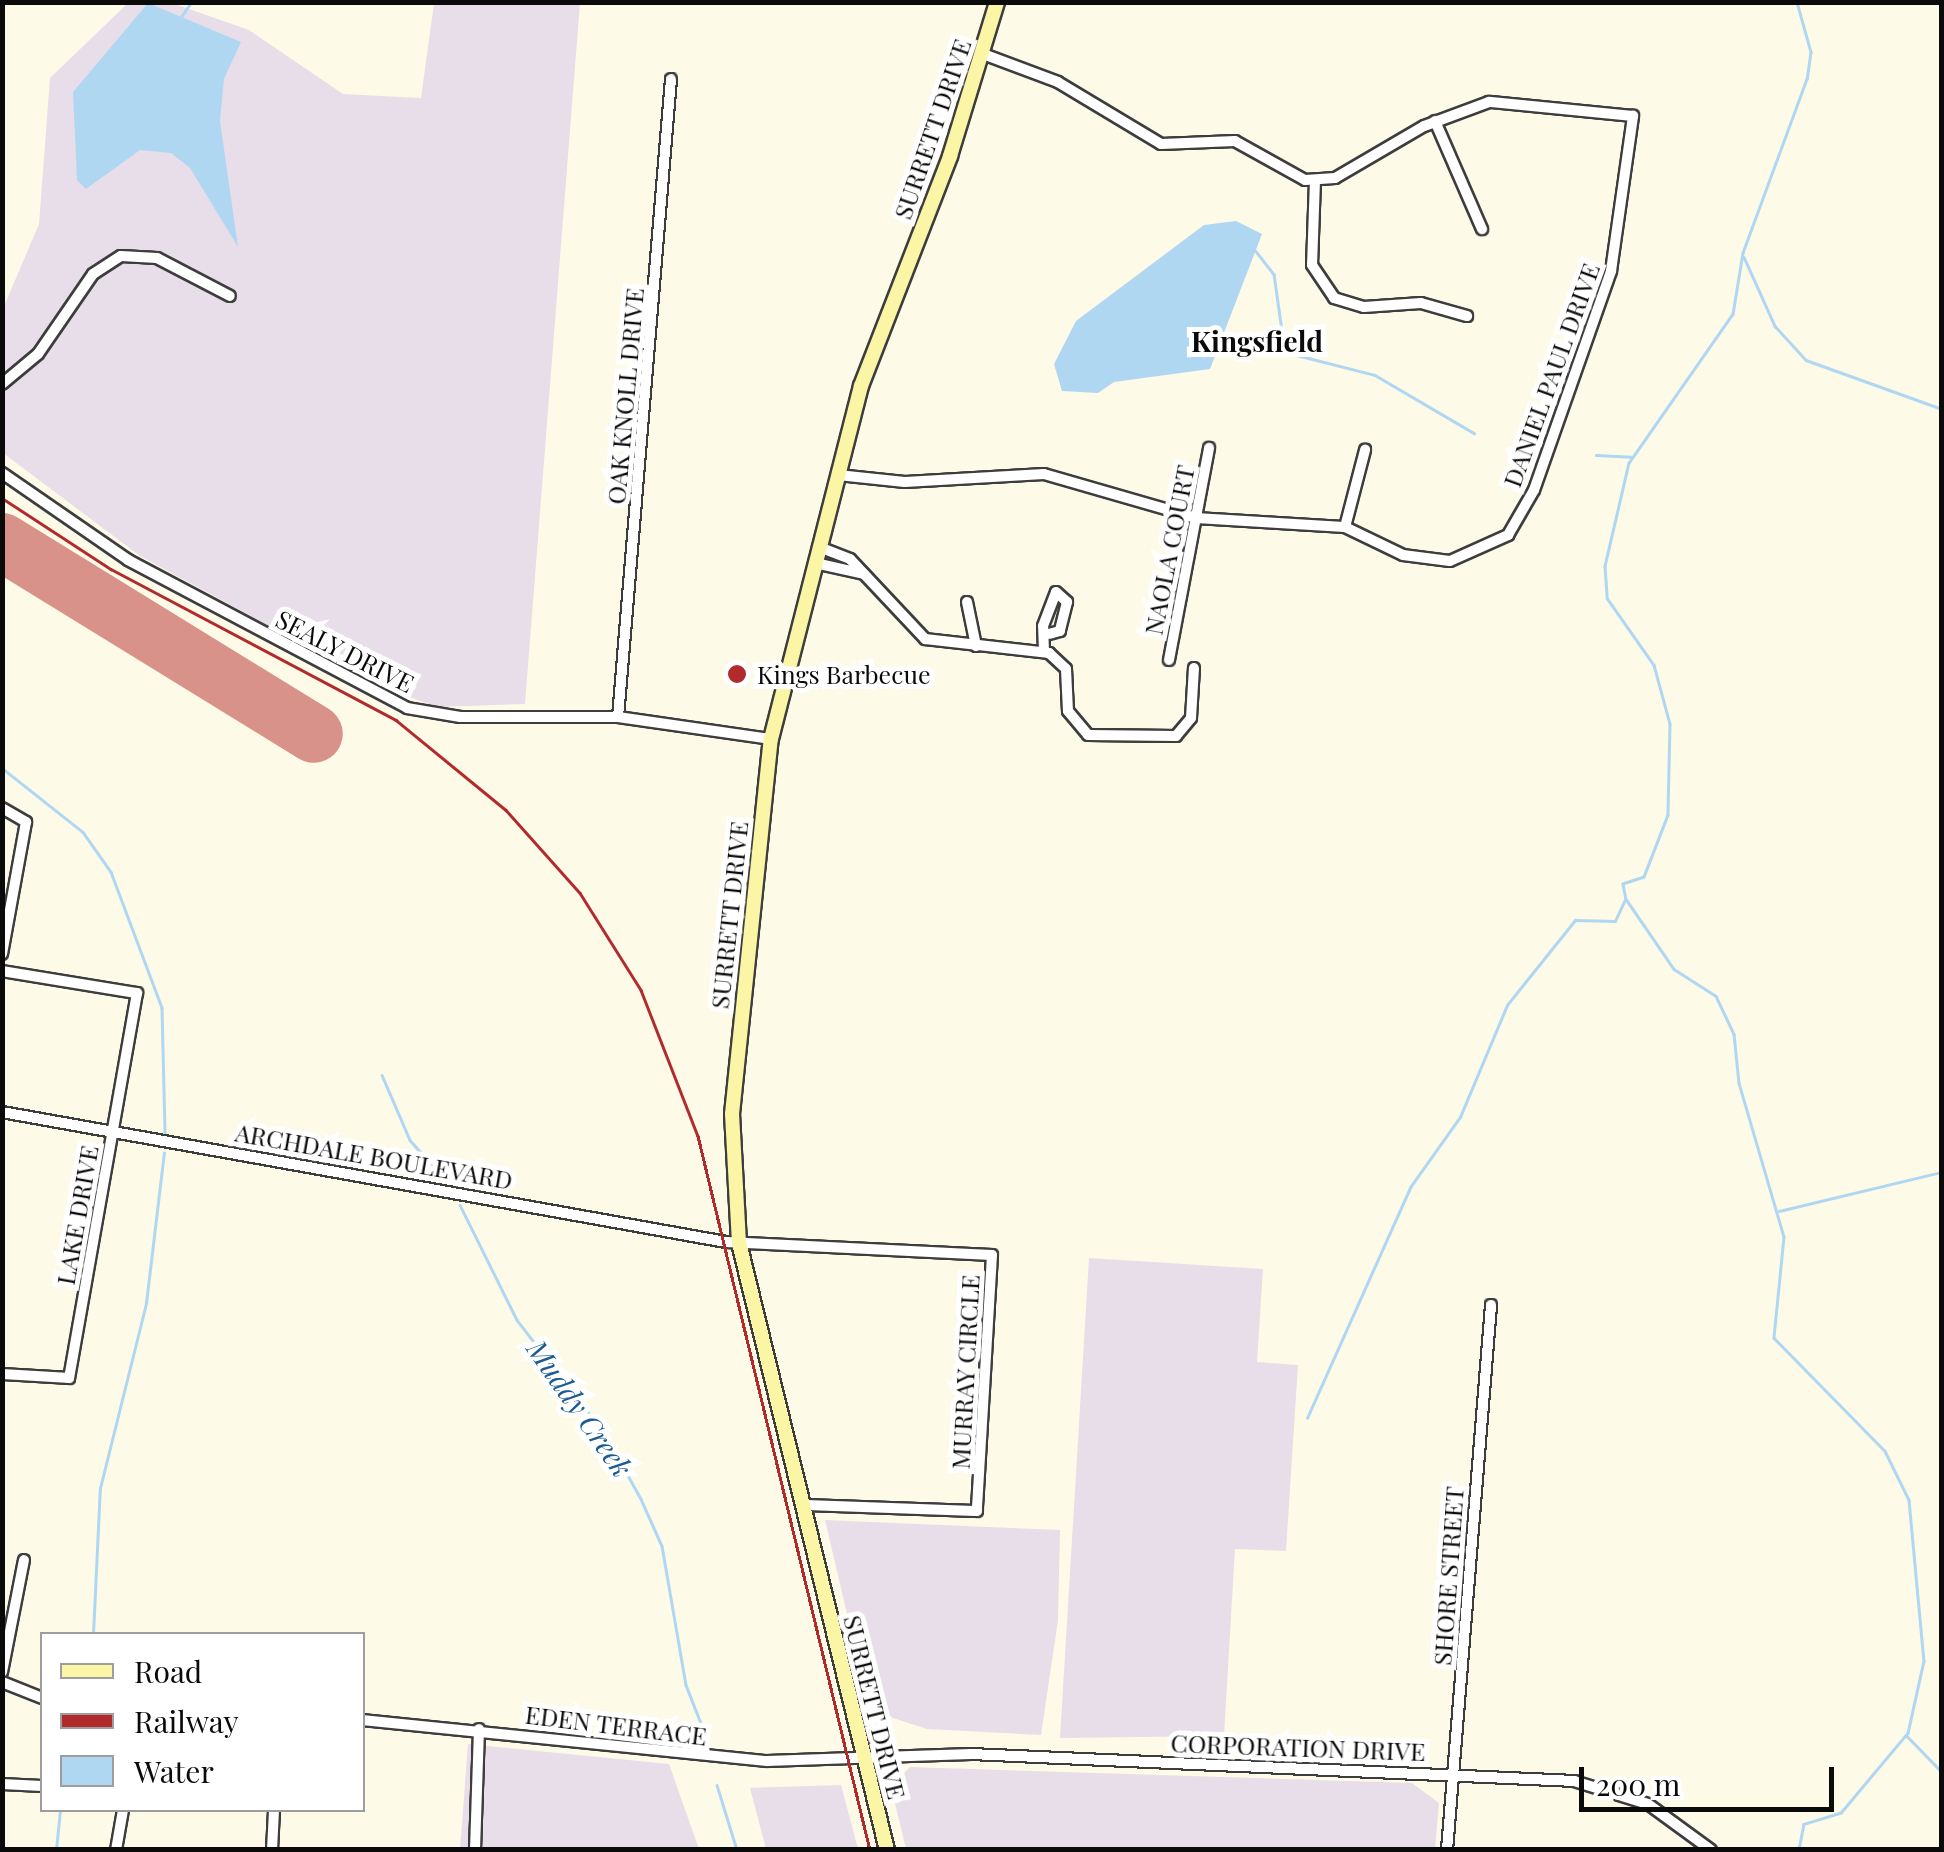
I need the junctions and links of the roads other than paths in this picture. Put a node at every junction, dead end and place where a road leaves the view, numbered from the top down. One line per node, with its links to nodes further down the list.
1 (996, 2): 2 (street, SURRETT DRIVE)
2 (983, 54): 5 (street); 13 (street, SURRETT DRIVE)
3 (672, 79): 23 (street, OAK KNOLL DRIVE)
4 (1435, 122): 5 (street, DANIEL PAUL DRIVE); 6 (street); 15 (street, DANIEL PAUL DRIVE)
5 (1315, 180): 8 (street)
6 (1482, 229)
7 (230, 296): 9 (street)
8 (1467, 316)
9 (2, 384)
10 (1209, 448): 14 (street, NAOLA COURT)
11 (1365, 450): 15 (street)
12 (2, 473): 23 (street, SEALY DRIVE)
13 (838, 475): 14 (street, DANIEL PAUL DRIVE); 16 (street, SURRETT DRIVE)
14 (1196, 518): 15 (street, DANIEL PAUL DRIVE); 21 (street, NAOLA COURT)
15 (1345, 527)
16 (817, 555): 19 (street); 24 (street, SURRETT DRIVE)
17 (967, 602): 19 (street)
18 (1049, 634): 20 (street)
19 (976, 646): 20 (street)
20 (1044, 652): 22 (street)
21 (1168, 660)
22 (1194, 668)
23 (618, 717): 24 (street, SEALY DRIVE)
24 (771, 739): 30 (street, SURRETT DRIVE)
25 (2, 808): 26 (street)
26 (2, 954)
27 (2, 971): 29 (street, LAKE DRIVE)
28 (2, 1112): 29 (street, ARCHDALE BOULEVARD)
29 (112, 1132): 30 (street, ARCHDALE BOULEVARD); 32 (street, LAKE DRIVE)
30 (738, 1243): 33 (street, SURRETT DRIVE); 33 (street, MURRAY CIRCLE)
31 (1491, 1305): 41 (street, SHORE STREET)
32 (2, 1374)
33 (804, 1506): 40 (street, SURRETT DRIVE)
34 (24, 1560): 35 (street)
35 (2, 1672)
36 (2, 1682): 37 (street)
37 (40, 1697)
38 (365, 1720): 39 (street, EDEN TERRACE)
39 (479, 1729): 40 (street, EDEN TERRACE); 48 (street)
40 (864, 1756): 41 (street, CORPORATION DRIVE); 49 (street, SURRETT DRIVE)
41 (1456, 1774): 50 (street, SHORE STREET); 51 (street, CORPORATION DRIVE)
42 (2, 1784): 43 (street)
43 (40, 1786)
44 (122, 1812): 46 (street)
45 (274, 1812): 47 (street)
46 (116, 1850)
47 (272, 1850)
48 (475, 1850)
49 (886, 1850)
50 (1446, 1850)
51 (1712, 1850)

